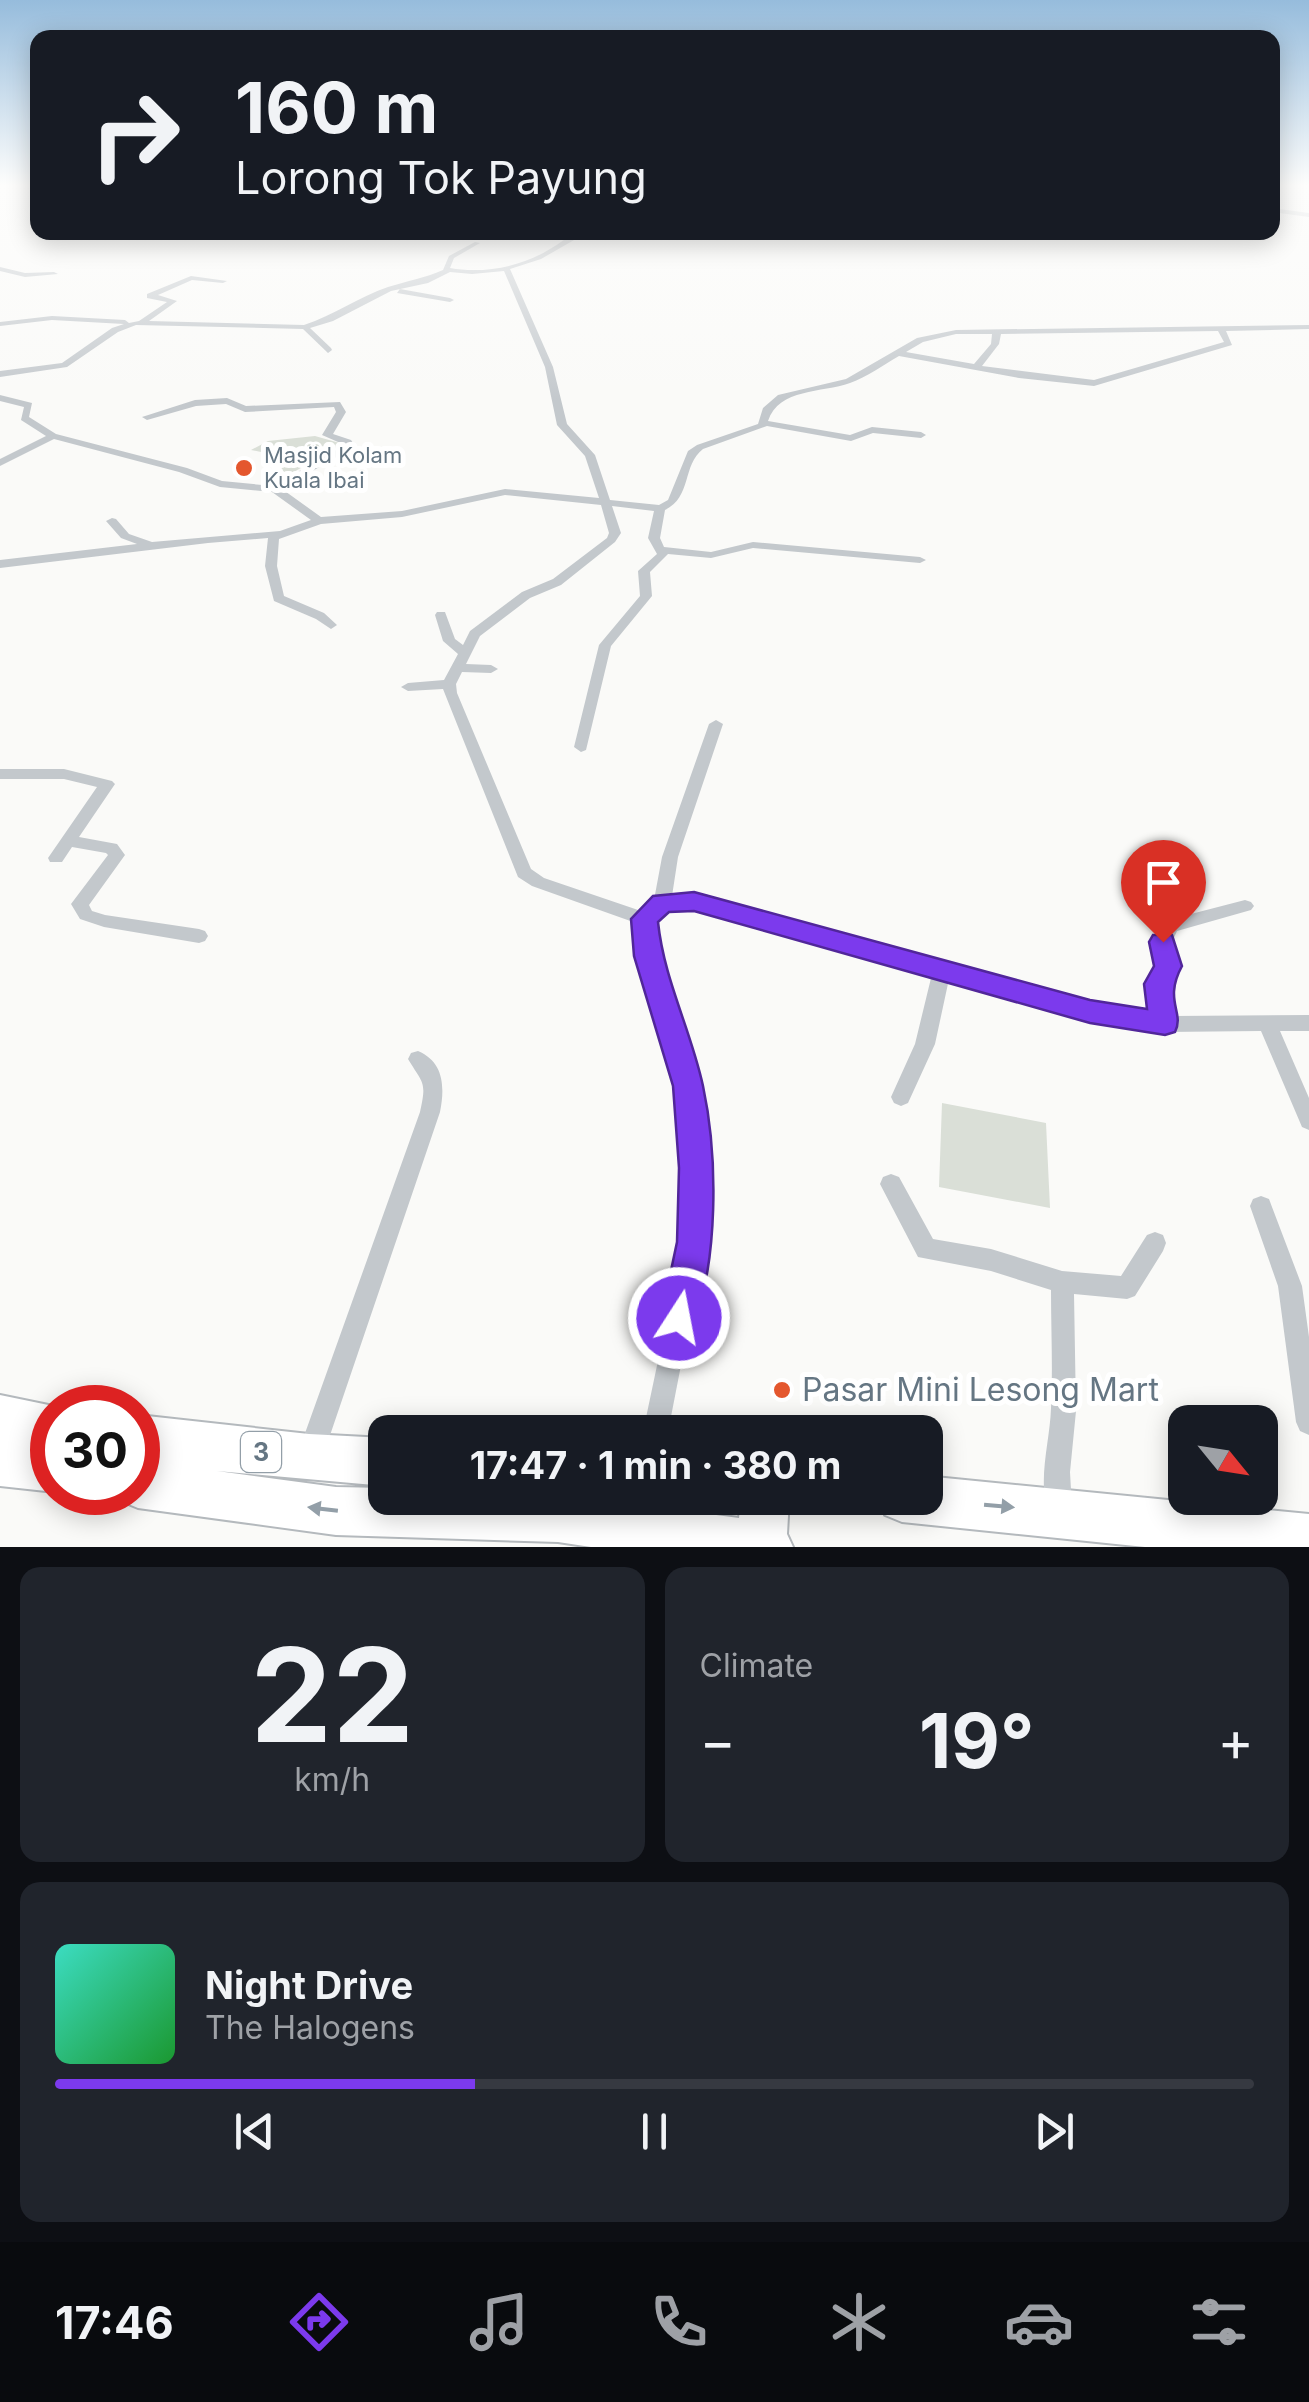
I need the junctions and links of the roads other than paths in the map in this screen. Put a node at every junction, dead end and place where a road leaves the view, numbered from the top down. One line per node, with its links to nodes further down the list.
1 (450, 258): 5 (street)
2 (536, 258): 3 (street)
3 (506, 267): 5 (street); 30 (street)
4 (0, 268): 6 (street)
5 (446, 271): 8 (street)
6 (54, 274)
7 (224, 281): 10 (street)
8 (389, 289): 9 (street); 13 (street)
9 (450, 300)
10 (142, 322): 12 (street); 13 (street)
11 (0, 324): 12 (street)
12 (130, 324): 22 (street)
13 (306, 327): 19 (street)
14 (1220, 328): 15 (street); 17 (street); 21 (street)
15 (1283, 328): 16 (street); 18 (street)
16 (1309, 328)
17 (997, 332): 20 (street); 21 (street)
18 (1309, 339)
19 (328, 350)
20 (898, 353): 21 (street); 25 (street)
21 (975, 368)
22 (0, 374)
23 (0, 398): 26 (street)
24 (146, 417): 29 (street)
25 (765, 423): 27 (street); 31 (street)
26 (53, 436): 28 (street); 29 (street)
27 (920, 436)
28 (0, 463)
29 (276, 489): 33 (street)
30 (604, 502): 31 (street); 33 (street); 41 (street)
31 (660, 508): 36 (street)
32 (112, 521): 35 (street)
33 (320, 522): 34 (street)
34 (278, 534): 35 (street); 40 (street)
35 (154, 548): 38 (street)
36 (663, 550): 37 (street); 47 (street)
37 (920, 560)
38 (0, 564)
39 (440, 615): 41 (street)
40 (331, 625)
41 (464, 652): 42 (street)
42 (457, 668): 43 (street); 44 (street)
43 (491, 669)
44 (450, 684): 45 (street); 53 (street)
45 (408, 686)
46 (716, 724): 51 (street)
47 (581, 747)
48 (1, 776): 49 (street)
49 (68, 841): 50 (street); 54 (street)
50 (56, 858)
51 (662, 902): 53 (street); 55 (street)
52 (1245, 906): 58 (street)
53 (644, 919): 66 (street)
54 (199, 936)
55 (942, 970): 58 (street); 60 (street)
56 (1267, 1023): 57 (street); 58 (street); 61 (street)
57 (1309, 1023)
58 (1165, 1024)
59 (418, 1060): 71 (street)
60 (901, 1097)
61 (1309, 1121)
62 (891, 1184): 65 (street)
63 (1262, 1206): 68 (street)
64 (1155, 1244): 65 (street)
65 (1062, 1282): 77 (street)
66 (659, 1415)
67 (0, 1418): 69 (highway)
68 (1309, 1422)
69 (30, 1423)
70 (160, 1441): 71 (highway, 3)
71 (309, 1458): 72 (highway, 3)
72 (368, 1461)
73 (0, 1462): 74 (highway)
74 (30, 1467)
75 (160, 1487): 80 (highway, 3, one-way to 75)
76 (943, 1502): 77 (highway, one-way to 77)
77 (1059, 1512): 79 (highway)
78 (756, 1515): 80 (highway)
79 (1309, 1540)
80 (741, 1545)

